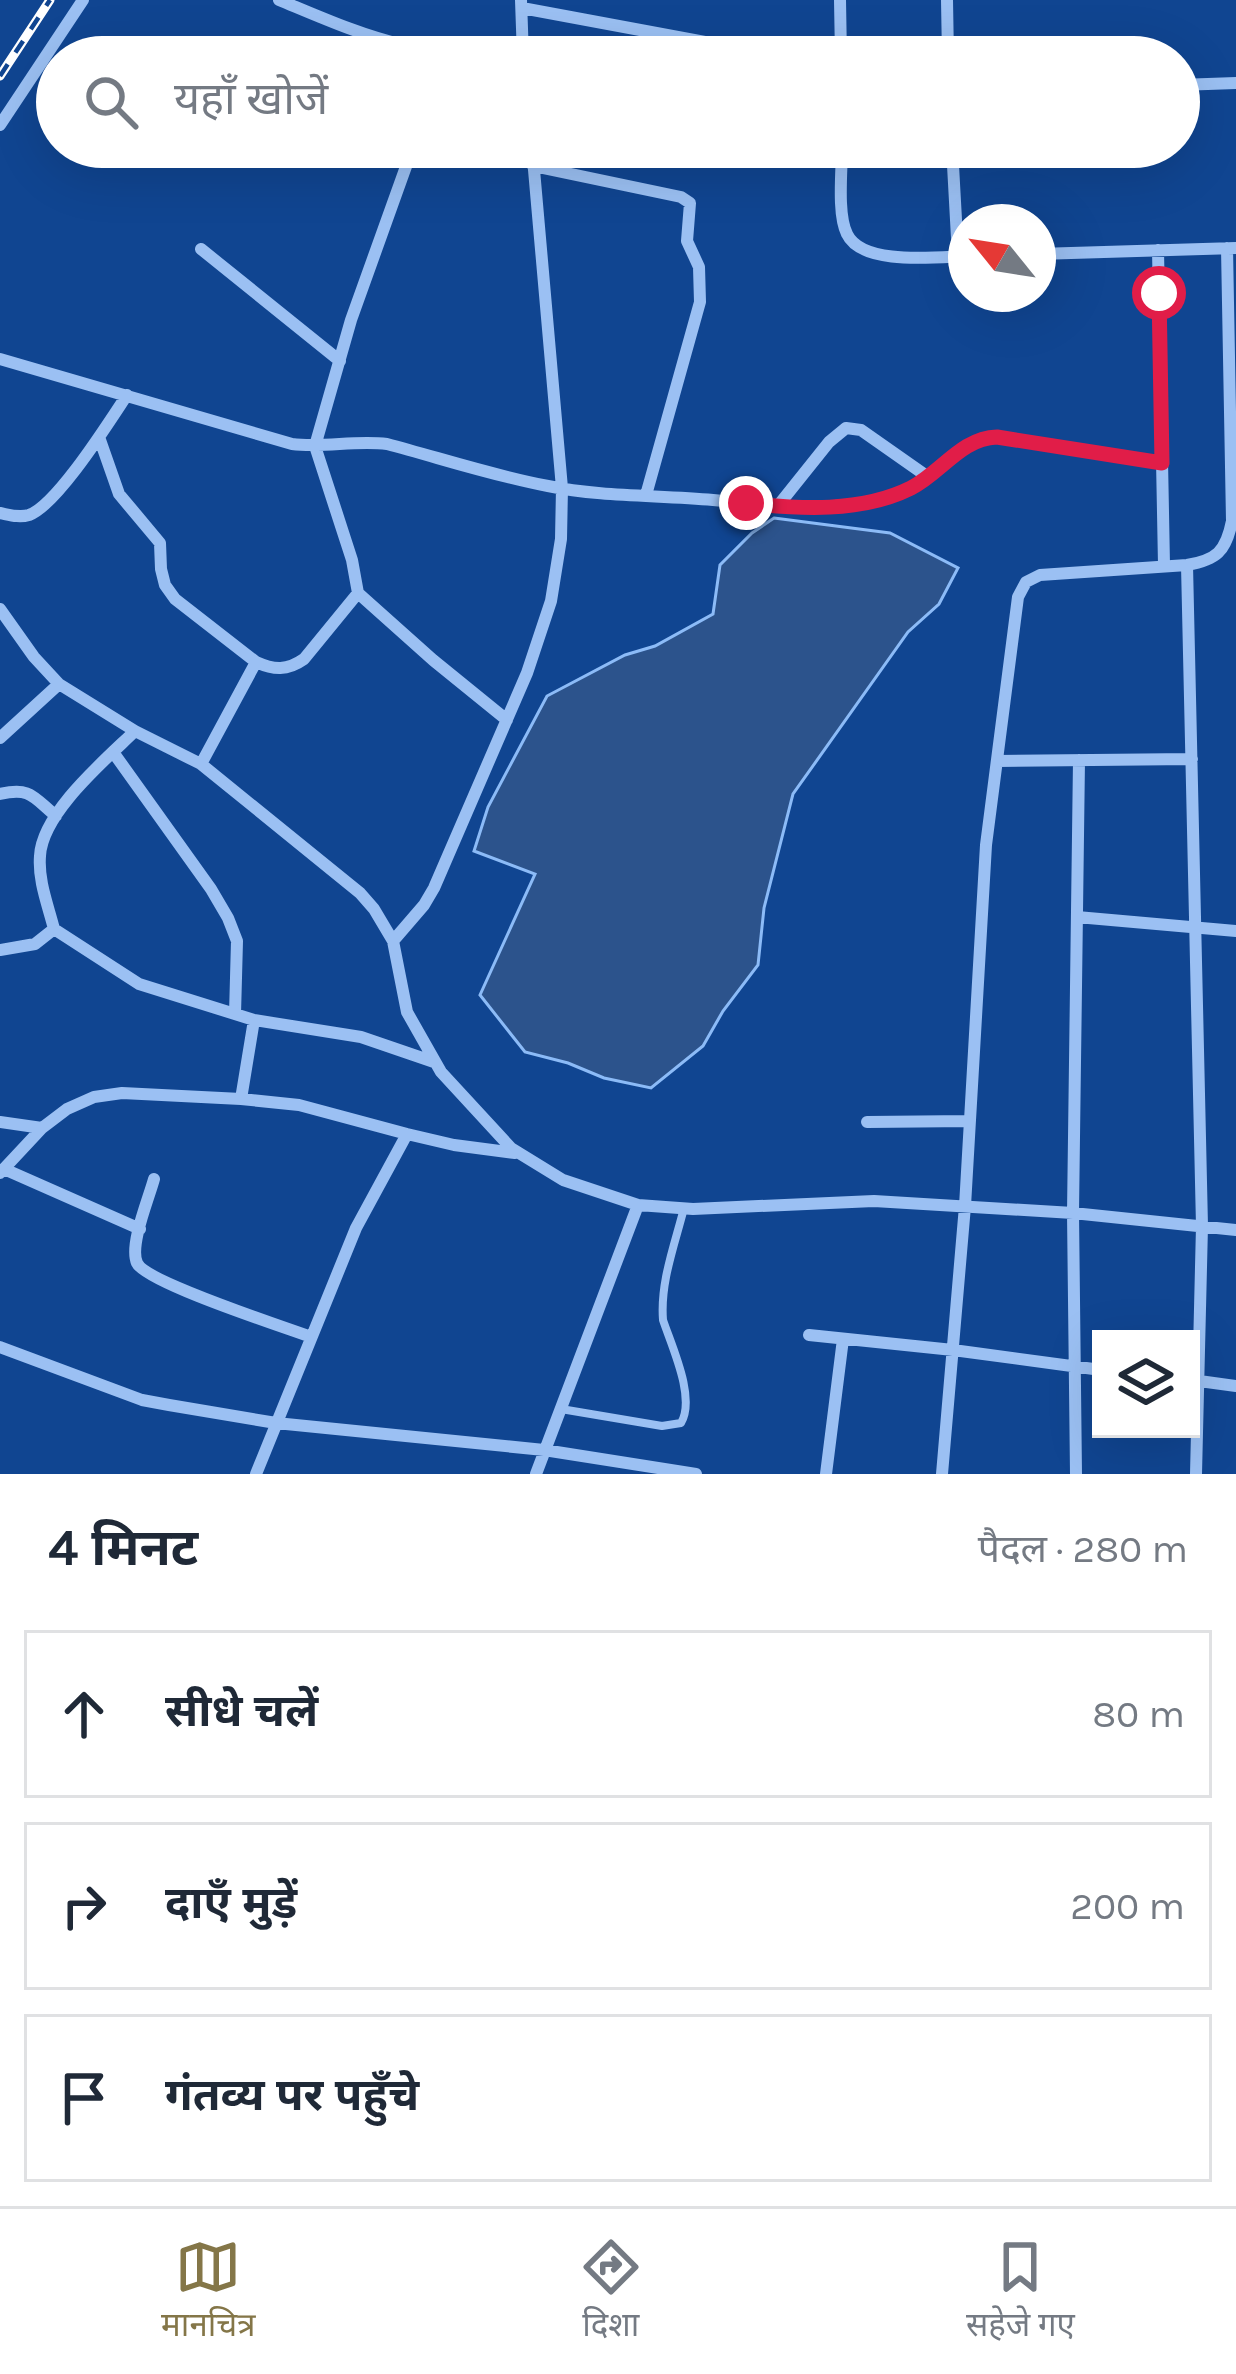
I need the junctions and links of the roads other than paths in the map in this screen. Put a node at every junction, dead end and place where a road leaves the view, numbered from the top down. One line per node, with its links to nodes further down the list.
1 (83, 0): 6 (street)
2 (280, 0): 7 (street)
3 (840, 0): 10 (street)
4 (947, 0): 11 (street)
5 (521, 2): 8 (street); 9 (street)
6 (59, 36)
7 (374, 36)
8 (522, 36)
9 (653, 36)
10 (841, 36)
11 (948, 36)
12 (36, 71): 15 (street)
13 (1236, 82): 14 (street)
14 (1200, 84)
15 (0, 125)
16 (405, 168): 28 (street)
17 (533, 168): 34 (street)
18 (543, 168): 35 (street)
19 (843, 168): 26 (street)
20 (954, 168): 21 (street)
21 (957, 204)
22 (1231, 248): 24 (street); 39 (street)
23 (201, 249): 28 (street)
24 (1158, 250): 25 (street); 32 (street)
25 (1056, 253)
26 (948, 256)
27 (0, 359): 29 (street)
28 (340, 361): 31 (street)
29 (127, 395): 30 (street); 31 (street)
30 (99, 437): 37 (street); 42 (street)
31 (315, 446): 34 (street); 40 (street)
32 (1162, 463): 33 (street); 38 (street)
33 (928, 477): 36 (street); 36 (street)
34 (562, 488): 35 (street); 44 (street)
35 (646, 495): 36 (street)
36 (777, 507)
37 (0, 513)
38 (1164, 565): 39 (street); 50 (street)
39 (1187, 565): 48 (street)
40 (358, 593): 42 (street); 44 (street)
41 (0, 609): 43 (street)
42 (256, 662): 51 (street)
43 (59, 684): 45 (street); 46 (street)
44 (507, 719): 58 (street)
45 (134, 731): 47 (street); 51 (street)
46 (0, 738)
47 (113, 752): 53 (street); 60 (street)
48 (1192, 759): 49 (street); 55 (street)
49 (1079, 760): 50 (street); 54 (street)
50 (998, 761): 65 (street)
51 (201, 764): 58 (street)
52 (0, 794): 53 (street)
53 (56, 816): 56 (street)
54 (1077, 917): 55 (street); 75 (street)
55 (1195, 926): 57 (street); 76 (street)
56 (53, 929): 59 (street); 60 (street)
57 (1236, 931)
58 (393, 941): 62 (street)
59 (0, 950)
60 (235, 1014): 61 (street)
61 (254, 1020): 62 (street); 63 (street)
62 (435, 1062): 69 (street)
63 (241, 1099): 67 (street); 68 (street)
64 (867, 1121): 65 (street)
65 (970, 1121): 73 (street)
66 (0, 1122): 67 (street)
67 (42, 1128): 70 (street)
68 (406, 1134): 69 (street); 81 (street)
69 (520, 1154): 72 (street)
70 (2, 1171): 77 (street)
71 (154, 1179): 77 (street)
72 (638, 1204): 74 (street); 89 (street)
73 (965, 1206): 74 (street); 75 (street); 84 (street)
74 (684, 1208): 89 (lane)
75 (1073, 1213): 76 (street); 85 (street)
76 (1202, 1226): 78 (street); 79 (street)
77 (140, 1229): 81 (street)
78 (1236, 1230)
79 (1197, 1330)
80 (809, 1335): 82 (street)
81 (311, 1337): 90 (street)
82 (842, 1339): 84 (street); 96 (street)
83 (0, 1347): 90 (street)
84 (953, 1350): 85 (street); 97 (street)
85 (1075, 1367): 86 (street); 98 (street)
86 (1092, 1369)
87 (1200, 1382): 88 (street)
88 (1236, 1386)
89 (560, 1409): 92 (street)
90 (275, 1423): 92 (street); 93 (street)
91 (1195, 1438): 99 (street)
92 (544, 1450): 94 (street); 95 (street)
93 (256, 1474)
94 (536, 1474)
95 (696, 1474)
96 (826, 1474)
97 (942, 1474)
98 (1076, 1474)
99 (1196, 1474)

